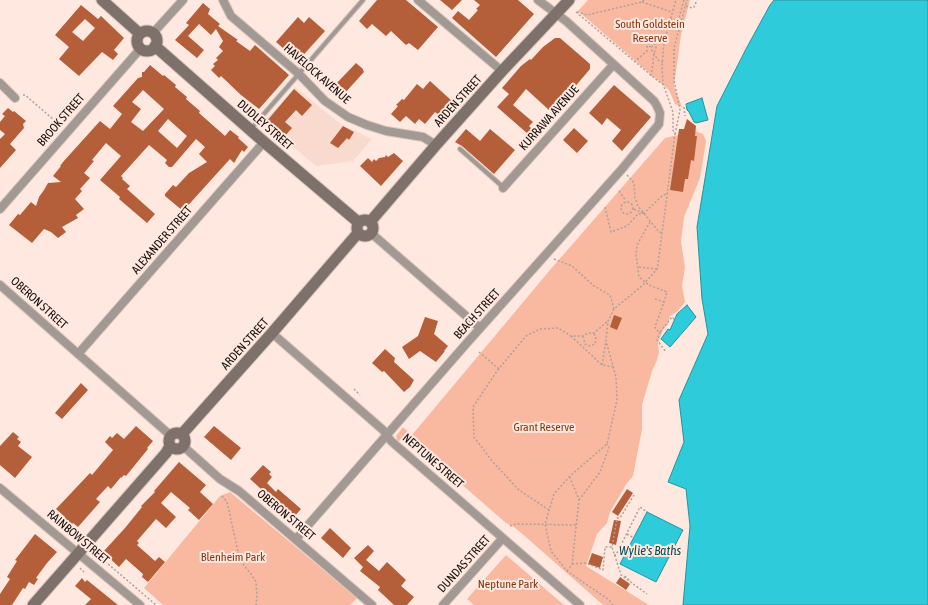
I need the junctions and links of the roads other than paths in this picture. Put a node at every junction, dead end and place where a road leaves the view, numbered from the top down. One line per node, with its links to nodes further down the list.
1 (102, 0): 9 (main road)
2 (183, 0): 10 (street)
3 (223, 0): 15 (street, HAVELOCK AVENUE)
4 (363, 0): 15 (lane)
5 (418, 0): 14 (street)
6 (538, 0): 8 (street)
7 (569, 0): 8 (main road, ARDEN STREET)
8 (555, 14): 13 (street); 14 (main road, ARDEN STREET)
9 (140, 34): 10 (main road); 12 (main road)
10 (153, 34): 11 (main road)
11 (155, 46): 12 (main road); 18 (main road, DUDLEY STREET)
12 (141, 48): 23 (street, BROOK STREET)
13 (613, 65): 22 (street, KURRAWA AVENUE); 27 (street, BEACH STREET)
14 (502, 71): 20 (main road, ARDEN STREET)
15 (299, 74): 18 (lane); 20 (street, HAVELOCK AVENUE)
16 (0, 84): 17 (street)
17 (15, 98)
18 (250, 130): 19 (main road, DUDLEY STREET)
19 (264, 142): 25 (main road, DUDLEY STREET); 29 (street, ALEXANDER STREET)
20 (436, 145): 24 (main road, ARDEN STREET)
21 (460, 148): 22 (lane)
22 (503, 188)
23 (0, 209)
24 (371, 227): 25 (main road); 25 (main road); 27 (street)
25 (358, 228): 28 (main road, ARDEN STREET)
26 (0, 285): 29 (street, OBERON STREET)
27 (480, 328): 31 (street, BEACH STREET)
28 (272, 333): 30 (main road, ARDEN STREET); 31 (street, NEPTUNE STREET)
29 (78, 354): 32 (street, OBERON STREET)
30 (182, 434): 32 (main road); 33 (main road)
31 (387, 436): 35 (street, BEACH STREET); 36 (street, NEPTUNE STREET)
32 (170, 441): 33 (main road); 37 (main road)
33 (183, 446): 35 (street, OBERON STREET)
34 (0, 488): 37 (street, RAINBOW STREET)
35 (296, 539): 40 (street, OBERON STREET)
36 (502, 539): 41 (street, DUNDAS STREET); 42 (street, NEPTUNE STREET)
37 (79, 554): 38 (main road); 39 (street, RAINBOW STREET)
38 (33, 605)
39 (140, 605)
40 (372, 605)
41 (443, 605)
42 (580, 605)

